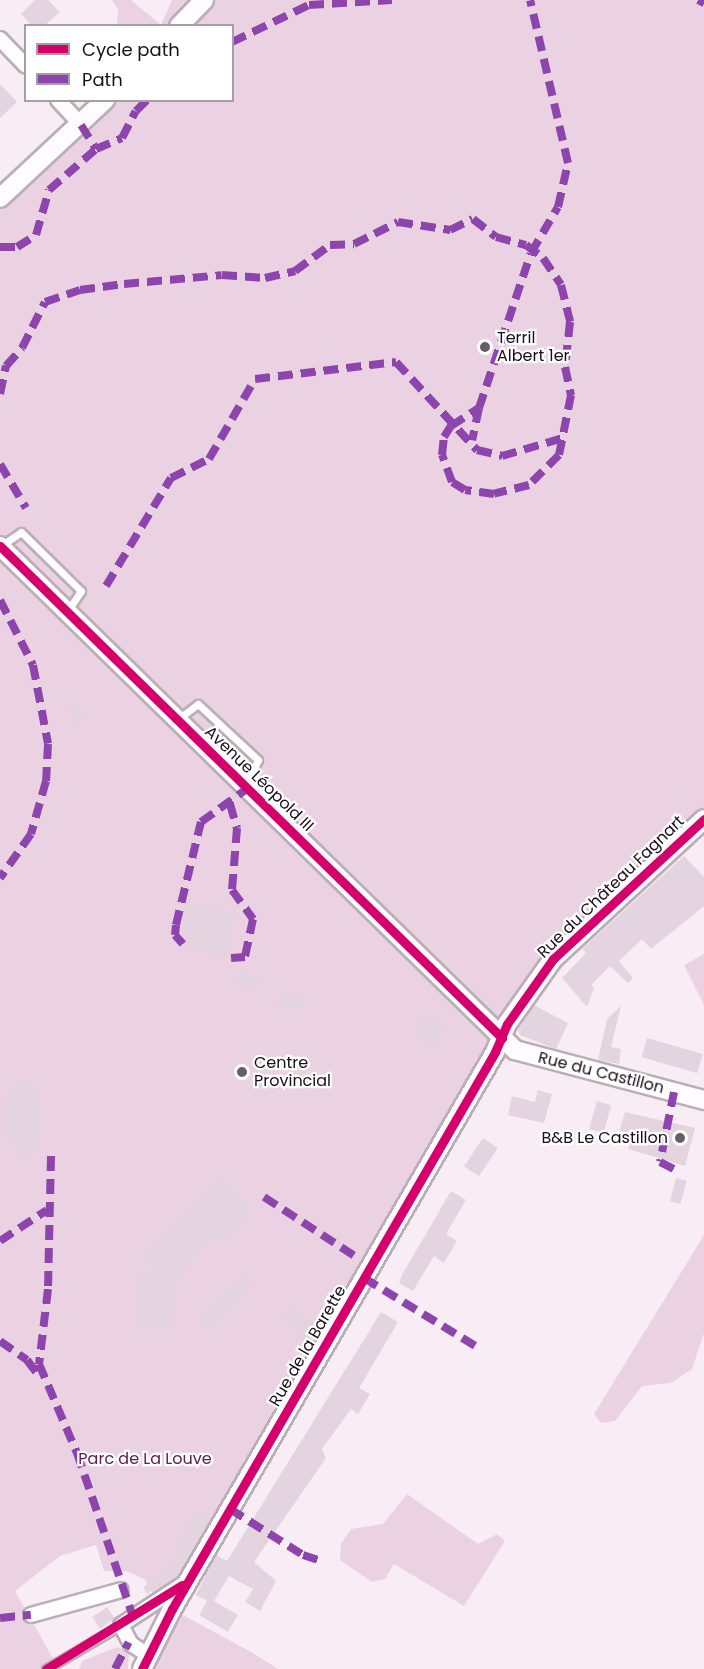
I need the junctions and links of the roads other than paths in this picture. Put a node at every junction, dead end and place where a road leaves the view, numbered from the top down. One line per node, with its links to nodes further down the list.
1 (204, 0): 2 (street)
2 (181, 24)
3 (0, 39): 4 (street)
4 (24, 64)
5 (60, 102): 7 (street)
6 (103, 102): 7 (street)
7 (81, 125): 8 (street)
8 (0, 198)
9 (0, 546): 10 (street, Avenue Léopold III); 10 (lane)
10 (67, 612): 11 (street, Avenue Léopold III)
11 (177, 720): 12 (street, Avenue Léopold III); 12 (lane)
12 (245, 785): 14 (street, Avenue Léopold III)
13 (704, 819): 14 (street, Rue du Château Fagnart)
14 (499, 1036): 15 (street, Rue du Castillon); 16 (street, Rue de la Barette)
15 (704, 1100)
16 (187, 1582): 19 (street); 20 (street, Rue de la Barette)
17 (121, 1590): 18 (street)
18 (31, 1615)
19 (127, 1621): 20 (street); 21 (lane)
20 (145, 1662)
21 (46, 1669)

